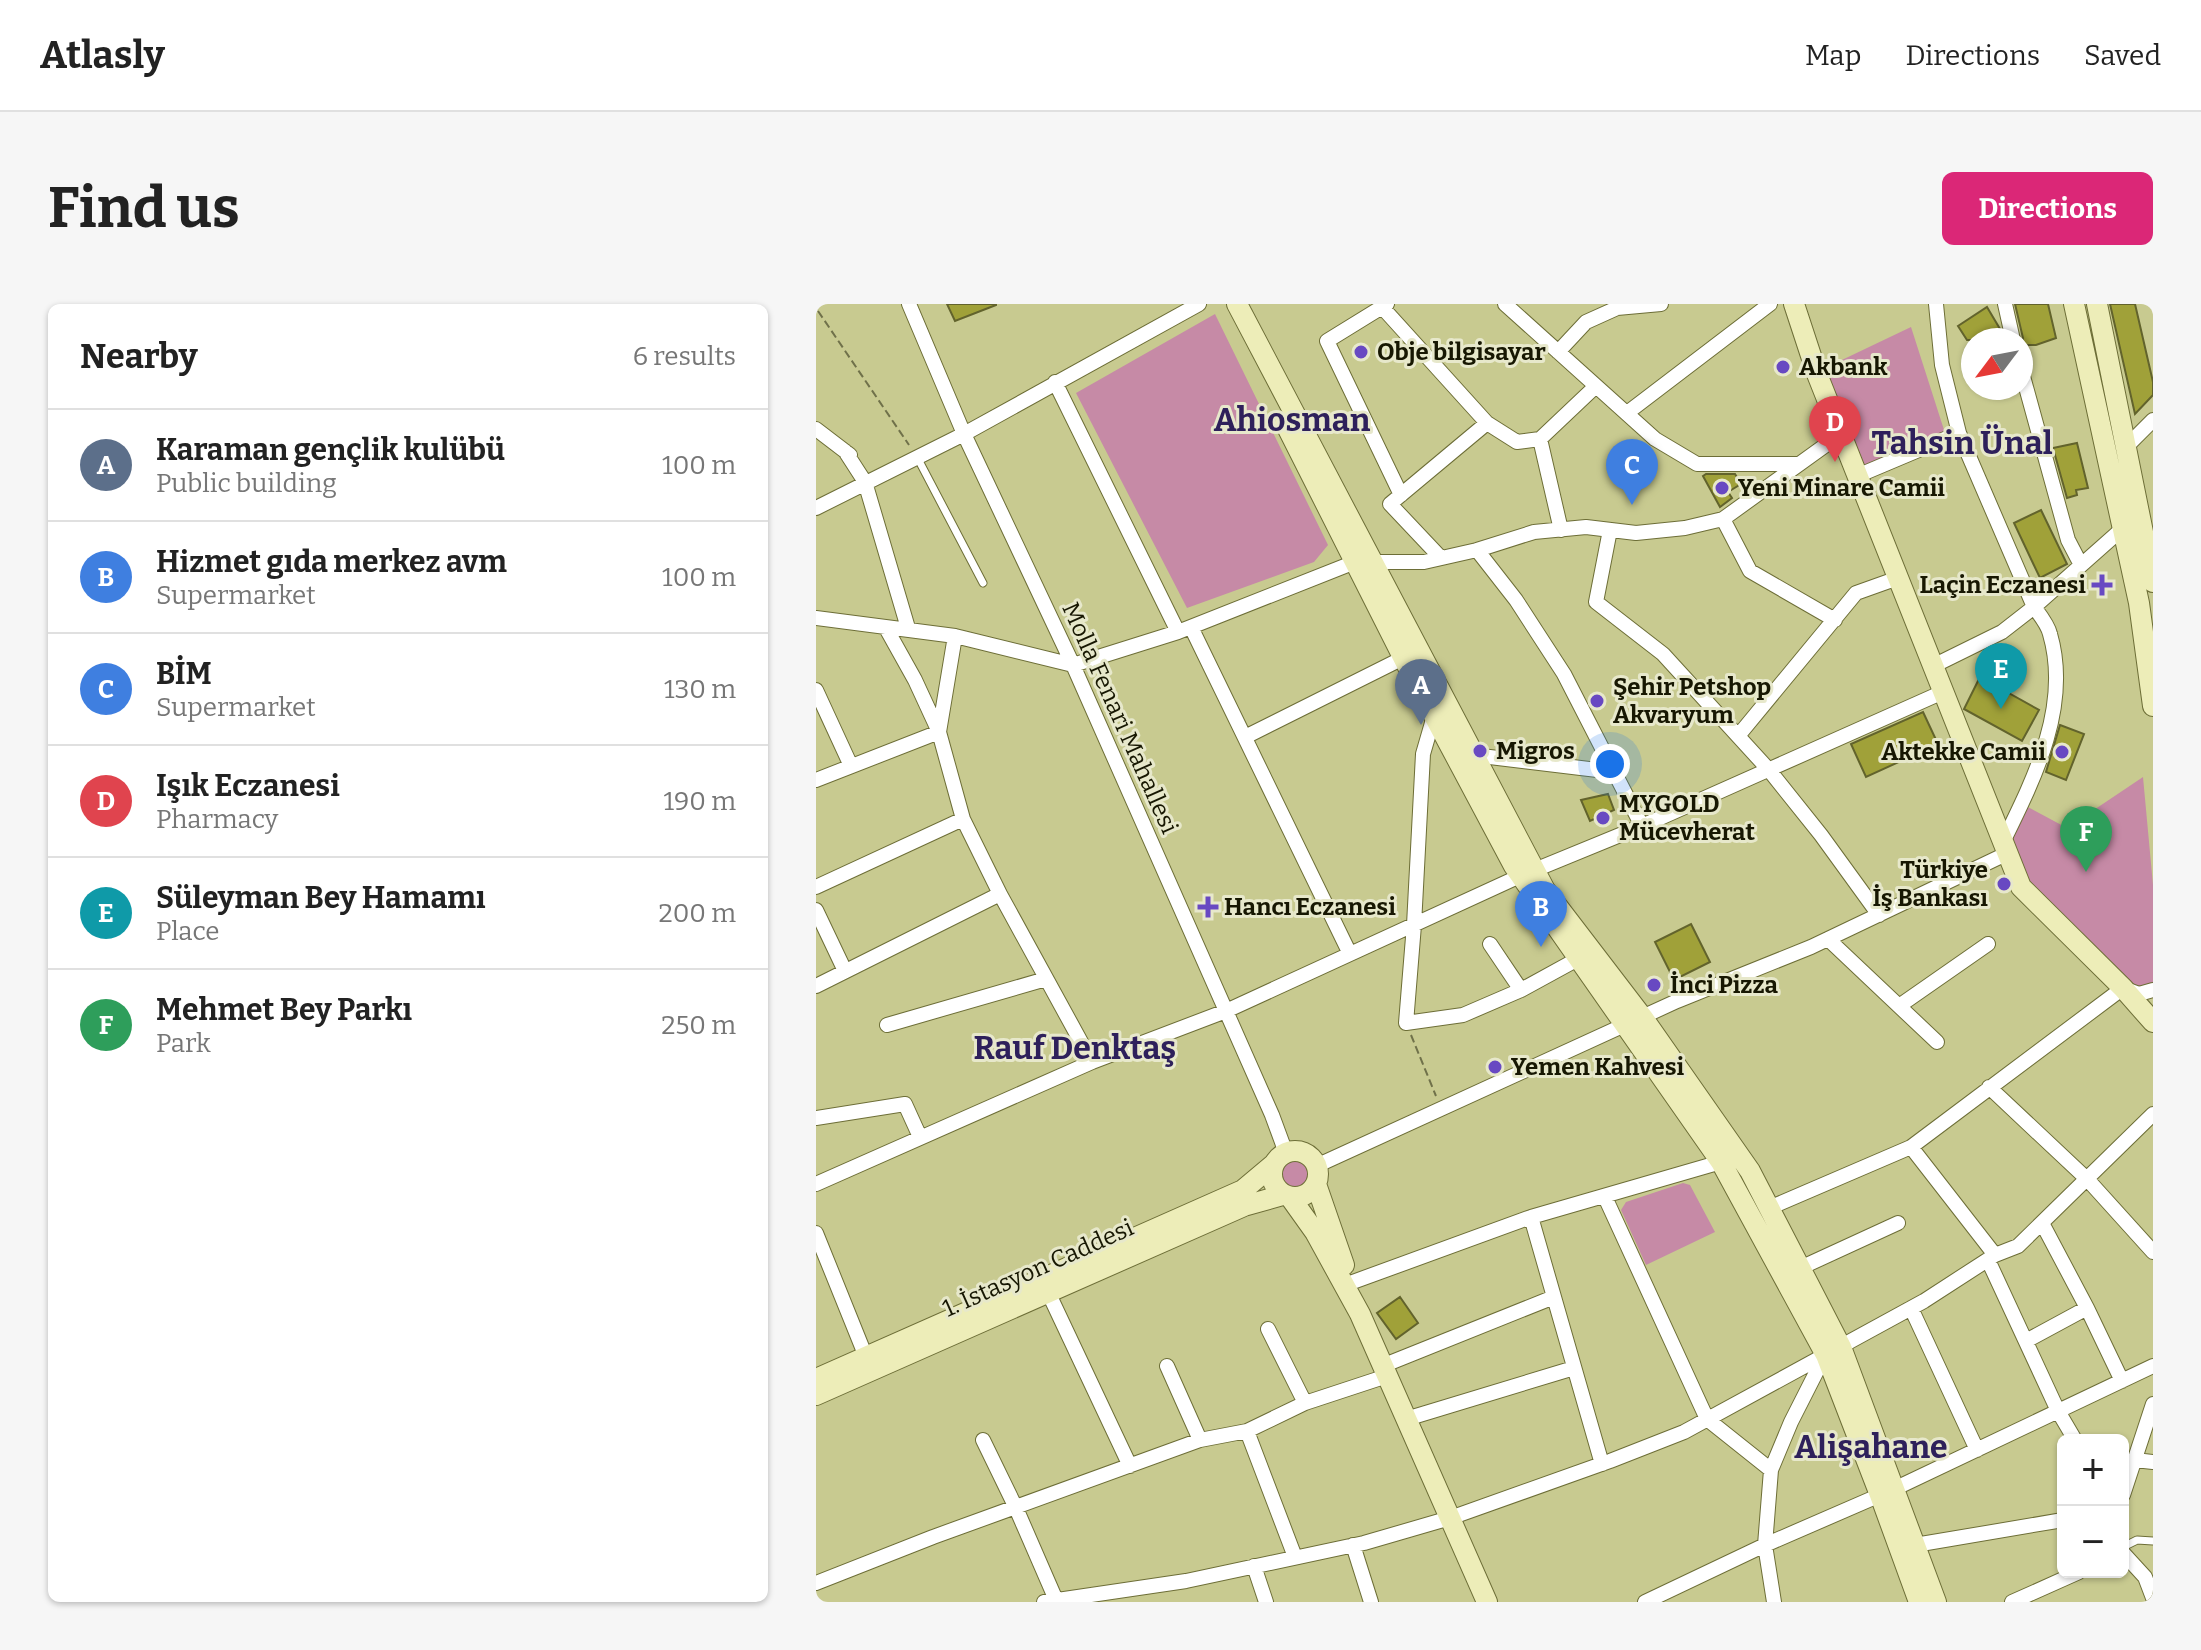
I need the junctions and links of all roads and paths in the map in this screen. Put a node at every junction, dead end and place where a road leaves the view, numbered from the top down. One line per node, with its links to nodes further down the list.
1 (909, 304): 26 (street, Molla Fenari Mahallesi)
2 (1199, 304): 18 (street)
3 (1229, 304): 43 (main road)
4 (1237, 304): 43 (main road)
5 (1505, 304): 17 (street)
6 (1661, 304): 14 (street)
7 (1770, 304): 21 (street)
8 (1794, 304): 27 (main road)
9 (1936, 304): 25 (street)
10 (2005, 304): 16 (street)
11 (2074, 304): 38 (main road)
12 (2097, 304): 29 (main road)
13 (1384, 306): 23 (street); 34 (street)
14 (1616, 306): 17 (street)
15 (818, 311): 30 (path)
16 (2010, 328)
17 (1558, 352): 19 (street)
18 (1055, 382): 26 (street); 54 (street)
19 (1596, 386): 21 (street); 28 (street)
20 (2030, 400): 44 (street)
21 (1627, 413): 31 (street)
22 (2153, 420): 29 (street)
23 (1487, 423): 28 (street); 34 (street)
24 (816, 429): 33 (street)
25 (1959, 433): 32 (street); 49 (street)
26 (964, 434): 30 (street); 58 (street, Molla Fenari Mahallesi)
27 (1841, 434): 31 (street); 32 (main road)
28 (1540, 439): 39 (street)
29 (2127, 446): 37 (main road)
30 (917, 456): 33 (street); 46 (lane)
31 (1798, 464): 36 (street)
32 (1857, 476): 45 (main road)
33 (870, 479): 35 (street); 53 (street)
34 (1401, 495): 42 (street)
35 (816, 508)
36 (1723, 519): 40 (street); 51 (street)
37 (2148, 526): 38 (main road); 47 (main road)
38 (2122, 529): 44 (street); 48 (main road)
39 (1561, 530): 40 (street); 41 (street)
40 (1610, 530): 65 (street)
41 (1477, 550): 42 (street); 70 (street)
42 (1441, 558): 43 (street)
43 (1363, 561): 54 (street); 57 (main road); 67 (main road)
44 (2081, 565): 49 (street)
45 (1898, 578): 51 (street); 59 (main road)
46 (983, 583)
47 (2153, 584): 48 (main road); 56 (main road)
48 (2139, 603): 56 (main road)
49 (2034, 607): 59 (street); 74 (street)
50 (816, 618): 52 (street)
51 (1835, 620): 65 (street)
52 (886, 628): 53 (street); 64 (street)
53 (908, 628): 55 (street)
54 (1185, 629): 58 (street); 66 (street)
55 (955, 636): 58 (street); 64 (street)
56 (2147, 657): 62 (main road)
57 (1403, 658): 63 (main road); 66 (street)
58 (1073, 665): 93 (street, Molla Fenari Mahallesi)
59 (1933, 666): 61 (main road)
60 (816, 690): 68 (street)
61 (1943, 692): 69 (street); 74 (main road)
62 (2153, 697)
63 (1434, 716): 75 (main road); 80 (street)
64 (939, 732): 68 (street); 72 (street)
65 (1738, 736): 69 (street)
66 (1245, 737): 84 (street)
67 (1473, 755): 70 (street); 75 (main road)
68 (851, 766): 71 (street)
69 (1769, 770): 73 (street); 79 (street)
70 (1614, 772): 73 (street)
71 (816, 780)
72 (963, 819): 76 (street); 77 (street)
73 (1642, 826): 75 (street)
74 (2005, 847): 79 (street); 89 (main road)
75 (1527, 873): 80 (street); 85 (main road)
76 (816, 887)
77 (1000, 894): 86 (street); 87 (street)
78 (816, 910): 86 (street)
79 (1879, 915): 81 (street)
80 (1414, 925): 84 (street); 96 (street)
81 (1828, 939): 92 (street); 94 (street)
82 (1490, 944): 90 (street)
83 (1988, 944): 92 (street)
84 (1350, 954): 93 (street)
85 (1585, 955): 90 (street); 94 (main road)
86 (845, 971): 88 (street)
87 (1046, 979): 97 (street); 99 (street)
88 (816, 986)
89 (2123, 988): 91 (street); 95 (main road); 100 (street)
90 (1521, 990): 96 (street)
91 (2153, 990)
92 (1899, 1006): 98 (street)
93 (1226, 1011): 99 (street); 106 (street, Molla Fenari Mahallesi)
94 (1635, 1021): 101 (street); 107 (main road); 113 (main road)
95 (2153, 1022)
96 (1406, 1023): 101 (path)
97 (887, 1025)
98 (1937, 1042)
99 (1092, 1062): 104 (street)
100 (1989, 1087): 105 (street); 109 (street)
101 (1441, 1108): 108 (street)
102 (2153, 1114): 109 (street)
103 (816, 1118): 104 (street)
104 (920, 1137): 110 (street)
105 (1911, 1147): 113 (street); 119 (street)
106 (1280, 1158): 108 (main road); 111 (main road); 131 (main road, 1. İstasyon Caddesi)
107 (1721, 1162): 112 (street); 130 (main road)
108 (1316, 1175): 111 (main road); 122 (main road)
109 (2088, 1180): 116 (street); 118 (street)
110 (816, 1184)
111 (1287, 1196): 123 (main road, 1. İstasyon Caddesi); 127 (main road)
112 (1605, 1197): 114 (street); 142 (street)
113 (1769, 1208): 121 (main road)
114 (1531, 1217): 122 (street); 124 (street)
115 (1898, 1223): 121 (street)
116 (2042, 1223): 119 (street); 126 (street)
117 (816, 1233): 120 (street)
118 (2153, 1252)
119 (1991, 1258): 125 (street); 129 (street)
120 (821, 1261): 131 (street)
121 (1800, 1268): 130 (main road)
122 (1350, 1283): 127 (main road)
123 (1048, 1292): 136 (main road, 1. İstasyon Caddesi); 151 (street)
124 (1554, 1297): 134 (street); 135 (street)
125 (1911, 1308): 130 (street); 147 (street)
126 (2087, 1308): 129 (street); 137 (street)
127 (1360, 1314): 135 (main road)
128 (1268, 1329): 138 (street)
129 (2026, 1341): 140 (street)
130 (1833, 1351): 142 (street); 152 (street); 154 (main road)
131 (866, 1357): 136 (main road, 1. İstasyon Caddesi)
132 (1167, 1366): 146 (street)
133 (2153, 1366): 137 (street)
134 (1574, 1368): 141 (street); 150 (street)
135 (1385, 1371): 138 (street); 141 (main road)
136 (817, 1381)
137 (2122, 1381): 140 (street)
138 (1305, 1403): 143 (street)
139 (2153, 1404): 148 (street)
140 (2058, 1411): 144 (street); 147 (street)
141 (1406, 1419): 156 (main road)
142 (1707, 1419): 150 (street); 152 (street)
143 (1247, 1431): 146 (street); 163 (street)
144 (2071, 1434)
145 (983, 1440): 155 (street)
146 (1200, 1440): 151 (street)
147 (1977, 1450): 154 (street)
148 (2135, 1460): 149 (street); 153 (street)
149 (2153, 1462)
150 (1602, 1464): 156 (street)
151 (1130, 1466): 155 (street)
152 (1771, 1470): 160 (street)
153 (2129, 1478)
154 (1887, 1492): 160 (street); 161 (main road); 176 (main road)
155 (1016, 1508): 167 (street); 170 (street)
156 (1450, 1518): 159 (street); 173 (main road)
157 (2057, 1521): 161 (street)
158 (2153, 1541): 162 (lane)
159 (1353, 1545): 163 (street); 172 (street)
160 (1765, 1545): 174 (street); 175 (street)
161 (1915, 1545): 177 (main road)
162 (2129, 1546)
163 (1295, 1557): 165 (street)
164 (2129, 1557): 169 (street)
165 (1254, 1566): 168 (street); 171 (street)
166 (2066, 1578): 178 (street)
167 (816, 1583)
168 (1103, 1598): 170 (street)
169 (2153, 1598)
170 (1050, 1601)
171 (1266, 1602)
172 (1371, 1602)
173 (1487, 1602)
174 (1645, 1602)
175 (1774, 1602)
176 (1919, 1602)
177 (1936, 1602)
178 (2012, 1602)

